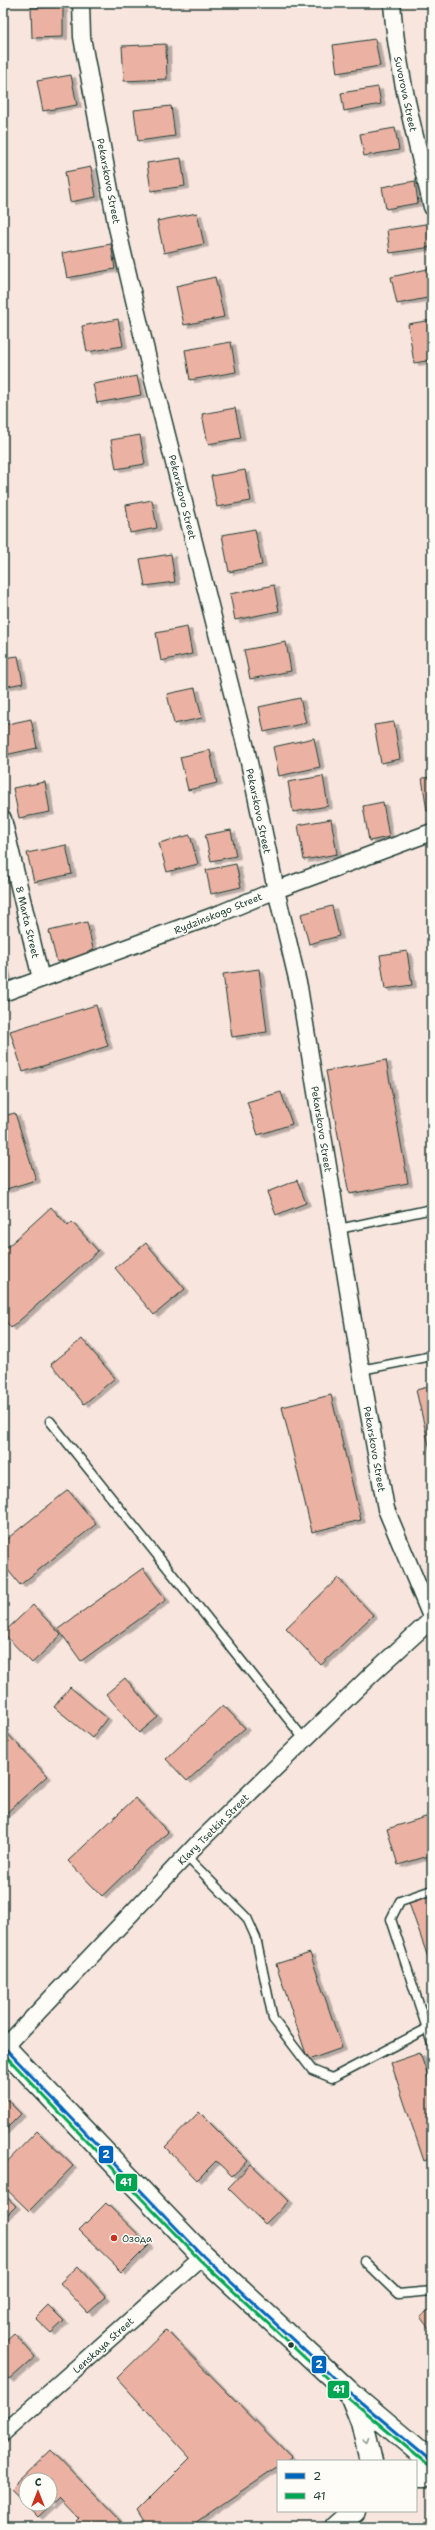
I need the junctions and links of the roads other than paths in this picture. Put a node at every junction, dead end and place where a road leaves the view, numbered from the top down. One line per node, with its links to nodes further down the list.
1 (81, 3): 6 (street, Pekarskovo Street)
2 (392, 3): 3 (street, Suvorova Street)
3 (432, 207)
4 (3, 819): 7 (street, 8 Marta Street)
5 (432, 832): 6 (street, Rydzinskogo Street)
6 (276, 890): 7 (street, Rydzinskogo Street); 10 (street, Pekarskovo Street)
7 (41, 979): 8 (street, Rydzinskogo Street)
8 (3, 993)
9 (432, 1209): 10 (lane)
10 (339, 1229): 12 (street, Pekarskovo Street)
11 (432, 1356): 12 (lane)
12 (361, 1370): 14 (street, Pekarskovo Street)
13 (50, 1421): 15 (lane)
14 (432, 1619): 15 (street, Klary Tsetkin Street)
15 (304, 1739): 16 (street, Klary Tsetkin Street)
16 (186, 1856): 18 (lane); 20 (street, Klary Tsetkin Street)
17 (432, 1890): 18 (lane)
18 (429, 2027): 19 (lane)
19 (432, 2044)
20 (3, 2048): 21 (main road)
21 (203, 2256): 24 (main road); 25 (street, Lenskaya Street)
22 (364, 2261): 23 (lane)
23 (432, 2292)
24 (350, 2394): 26 (main road, one-way to 26); 27 (main road)
25 (3, 2433)
26 (371, 2460)
27 (432, 2462)
28 (417, 2474): 29 (main road)
29 (432, 2474)
30 (353, 2512): 32 (main road)
31 (359, 2512): 33 (main road)
32 (336, 2527)
33 (352, 2527)

